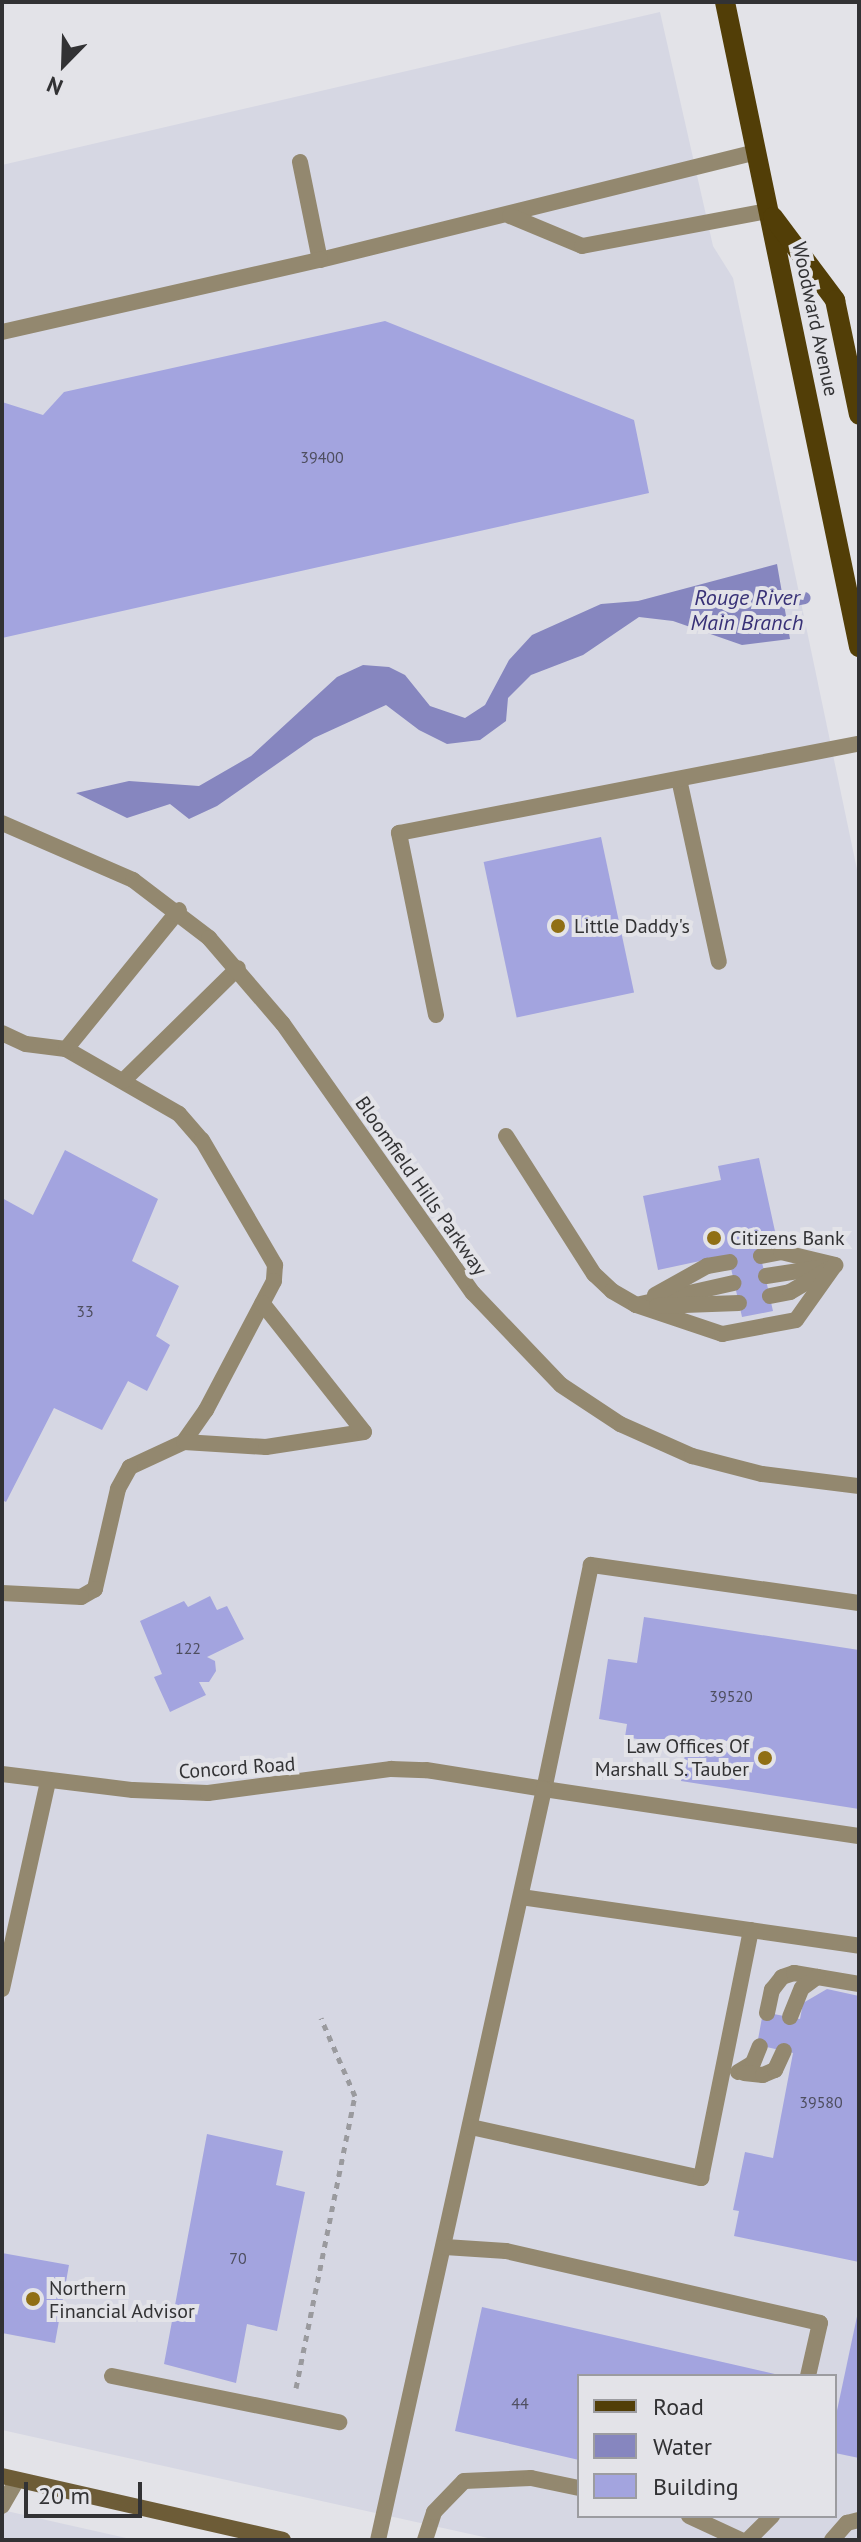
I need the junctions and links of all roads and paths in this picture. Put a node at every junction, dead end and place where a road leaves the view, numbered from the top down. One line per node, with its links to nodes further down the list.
1 (725, 2): 2 (main road, Woodward Avenue)
2 (755, 152): 4 (main road, Woodward Avenue); 5 (street)
3 (300, 162): 6 (street)
4 (768, 211): 5 (street); 8 (main road); 9 (main road, Woodward Avenue)
5 (510, 216): 6 (street)
6 (320, 260): 7 (street)
7 (2, 332)
8 (859, 415)
9 (859, 647)
10 (859, 744): 11 (street)
11 (679, 779): 14 (street); 16 (street)
12 (2, 823): 13 (street, Bloomfield Hills Parkway)
13 (179, 910): 15 (street, Bloomfield Hills Parkway); 18 (street)
14 (719, 962)
15 (238, 968): 19 (street); 31 (street, Bloomfield Hills Parkway)
16 (436, 1015)
17 (2, 1033): 18 (street)
18 (66, 1049): 19 (street)
19 (123, 1081): 27 (street)
20 (506, 1136): 29 (street)
21 (761, 1256): 23 (street)
22 (730, 1262): 29 (street)
23 (835, 1265): 24 (street); 26 (street); 29 (street)
24 (766, 1276)
25 (734, 1283): 29 (street)
26 (770, 1296)
27 (262, 1303): 30 (street); 30 (street)
28 (739, 1303): 29 (street)
29 (636, 1305)
30 (184, 1442): 32 (street)
31 (859, 1486)
32 (2, 1593)
33 (859, 1603): 36 (street)
34 (2, 1774): 35 (street, Concord Road)
35 (48, 1781): 36 (street, Concord Road); 43 (street)
36 (544, 1789): 37 (street, Concord Road); 38 (street)
37 (859, 1836)
38 (521, 1897): 39 (street); 51 (street)
39 (751, 1930): 40 (street); 49 (street)
40 (859, 1946)
41 (817, 1977): 42 (street); 44 (street); 45 (street)
42 (859, 1984)
43 (2, 1989)
44 (767, 2013)
45 (790, 2017)
46 (321, 2018): 53 (path)
47 (760, 2046): 50 (street)
48 (784, 2051): 50 (street)
49 (723, 2071): 50 (street); 51 (street)
50 (744, 2073)
51 (471, 2127): 52 (street)
52 (445, 2247): 54 (street); 64 (street)
53 (302, 2358)
54 (808, 2374)
55 (112, 2376): 56 (street)
56 (339, 2422)
57 (10, 2478): 59 (street); 63 (main road)
58 (577, 2488): 65 (street)
59 (2, 2506)
60 (693, 2518): 66 (street)
61 (770, 2518): 67 (street)
62 (859, 2520): 68 (street)
63 (280, 2540)
64 (378, 2540)
65 (425, 2540)
66 (741, 2540)
67 (748, 2540)
68 (832, 2540)

